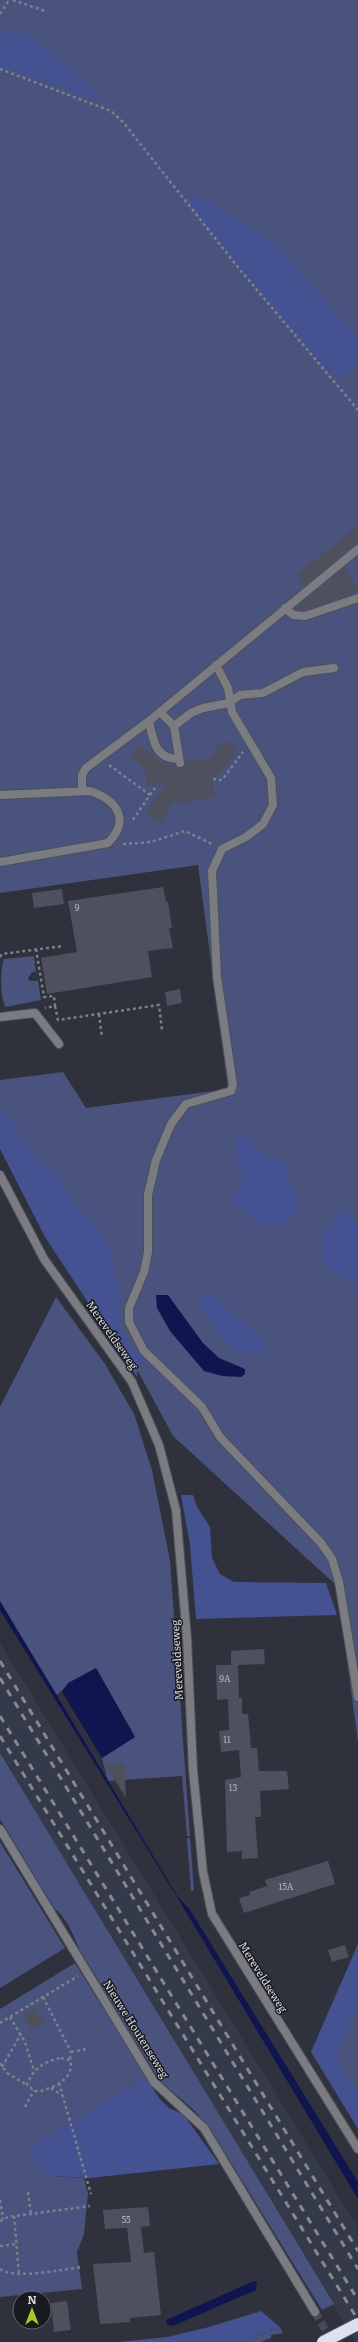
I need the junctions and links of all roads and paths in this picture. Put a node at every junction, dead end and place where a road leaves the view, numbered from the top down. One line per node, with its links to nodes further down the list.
1 (9, 0): 4 (path)
2 (13, 0): 3 (path)
3 (45, 11)
4 (0, 14)
5 (0, 69): 6 (path)
6 (358, 410)
7 (358, 549): 9 (street)
8 (358, 598): 9 (street)
9 (285, 608): 10 (street)
10 (216, 665): 12 (street); 13 (street)
11 (334, 668): 12 (street)
12 (229, 703): 15 (street); 25 (street)
13 (160, 712): 14 (street); 15 (street)
14 (149, 721): 15 (street); 17 (street)
15 (174, 726)
16 (242, 754): 18 (path)
17 (99, 758): 20 (street); 21 (path)
18 (213, 779)
19 (155, 788): 21 (path)
20 (82, 791): 22 (street); 23 (street)
21 (150, 795): 23 (path)
22 (0, 796)
23 (118, 833): 24 (street)
24 (108, 843): 25 (path); 26 (street)
25 (222, 849): 38 (street)
26 (0, 862)
27 (63, 946): 28 (path)
28 (36, 949): 29 (path); 30 (path)
29 (0, 957)
30 (55, 1006): 31 (path); 32 (path)
31 (37, 1014): 33 (street); 36 (street)
32 (99, 1014): 34 (path); 35 (path)
33 (0, 1018)
34 (162, 1030)
35 (102, 1038)
36 (59, 1044)
37 (0, 1174): 57 (street, Mereveldseweg)
38 (358, 1697)
39 (0, 1829): 40 (street, Nieuwe Houtenseweg)
40 (86, 1971): 41 (path); 70 (street, Nieuwe Houtenseweg)
41 (43, 1997): 42 (path); 46 (path)
42 (10, 2017): 43 (path); 44 (path)
43 (0, 2023)
44 (21, 2034): 49 (path); 50 (path)
45 (87, 2049): 46 (path)
46 (71, 2052): 47 (path)
47 (70, 2060): 50 (path); 51 (path)
48 (0, 2063): 49 (path)
49 (2, 2067): 52 (path)
50 (34, 2071): 52 (path)
51 (59, 2084): 53 (path); 55 (path)
52 (28, 2085): 54 (path)
53 (50, 2088): 54 (path); 55 (path)
54 (34, 2090): 56 (path)
55 (62, 2095): 59 (path)
56 (25, 2107)
57 (358, 2149)
58 (28, 2192): 62 (path)
59 (91, 2194)
60 (0, 2200): 64 (path)
61 (90, 2206): 62 (path)
62 (31, 2214): 63 (path)
63 (14, 2216): 64 (path); 65 (path)
64 (1, 2220)
65 (16, 2244): 66 (path); 69 (path)
66 (0, 2246)
67 (83, 2267): 69 (path)
68 (0, 2269): 69 (path)
69 (19, 2274)
70 (315, 2312)
71 (358, 2324): 72 (highway, bridge)
72 (323, 2342)

